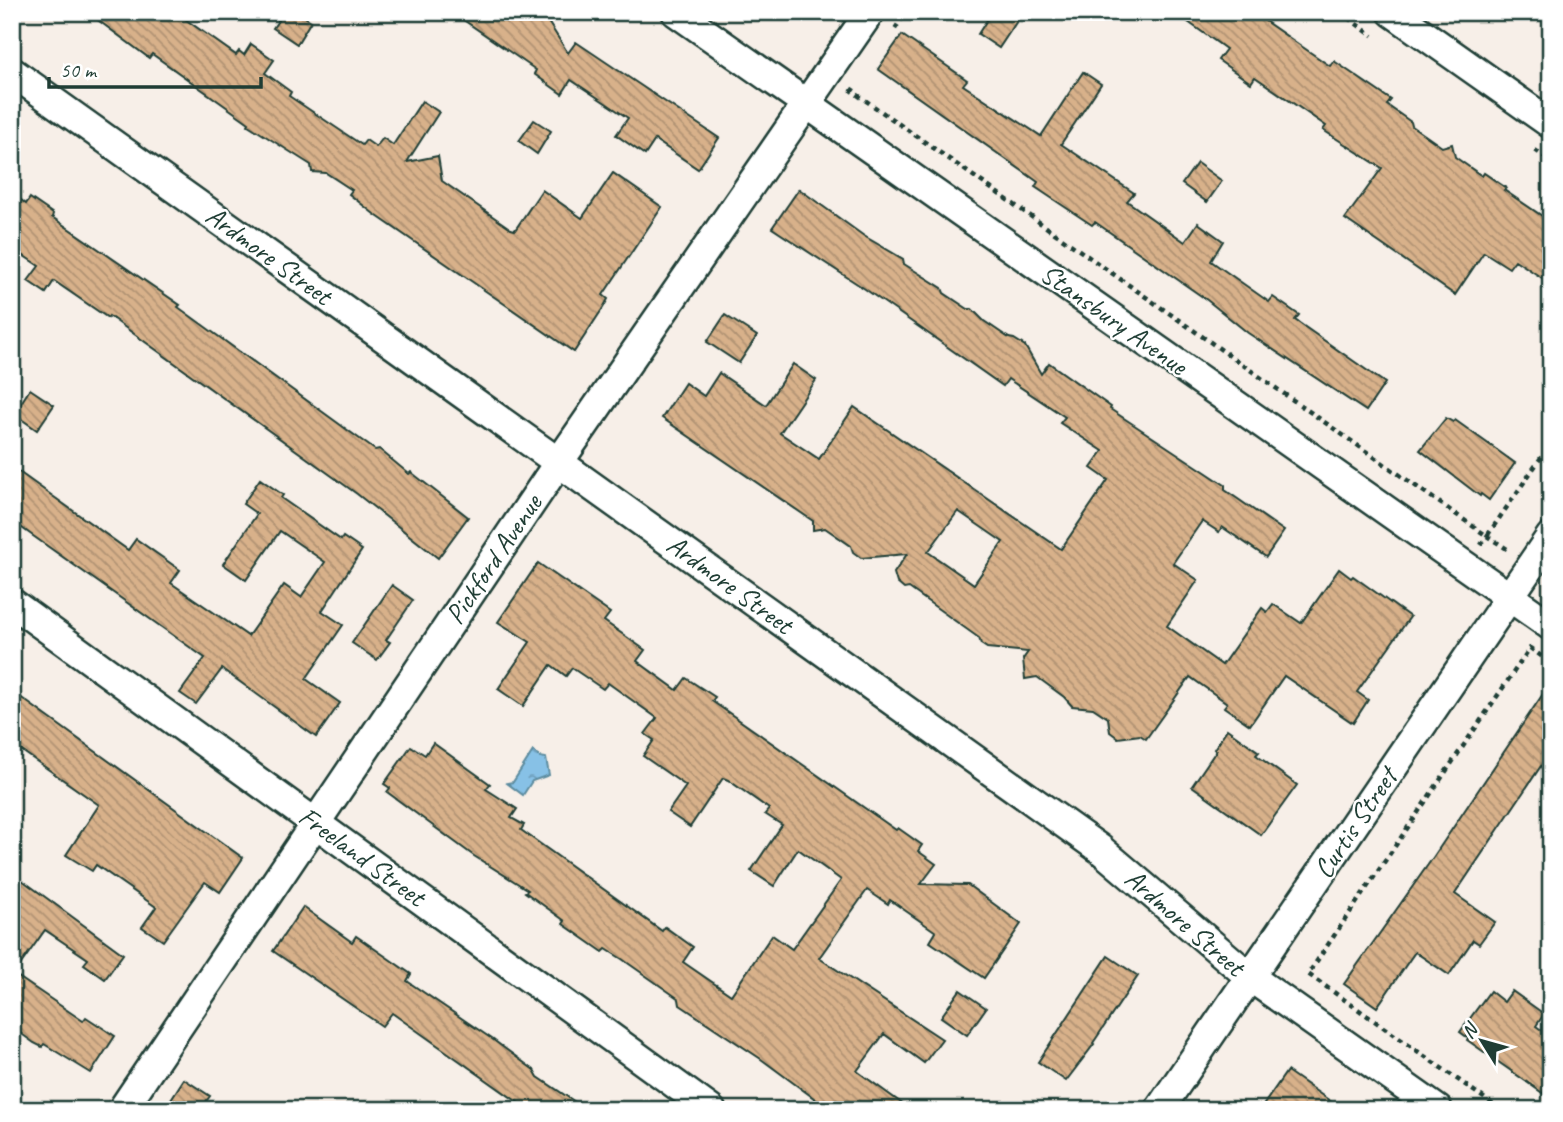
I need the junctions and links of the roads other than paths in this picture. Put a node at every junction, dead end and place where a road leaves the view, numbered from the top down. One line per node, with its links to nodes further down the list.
1 (676, 12): 5 (street, Stansbury Avenue)
2 (870, 12): 5 (street, Pickford Avenue)
3 (1392, 12): 6 (street)
4 (12, 72): 7 (street, Ardmore Street)
5 (808, 104): 7 (street, Pickford Avenue); 9 (street, Stansbury Avenue)
6 (1551, 124)
7 (559, 462): 12 (street, Pickford Avenue); 13 (street, Ardmore Street)
8 (1551, 536): 9 (street, Curtis Street)
9 (1509, 597): 11 (street, Stansbury Avenue); 13 (street, Curtis Street)
10 (12, 603): 12 (street, Freeland Street)
11 (1551, 626)
12 (316, 823): 14 (street, Pickford Avenue); 15 (street, Freeland Street)
13 (1250, 977): 16 (street, Curtis Street); 17 (street, Ardmore Street)
14 (122, 1110)
15 (711, 1110)
16 (1159, 1110)
17 (1438, 1110)

